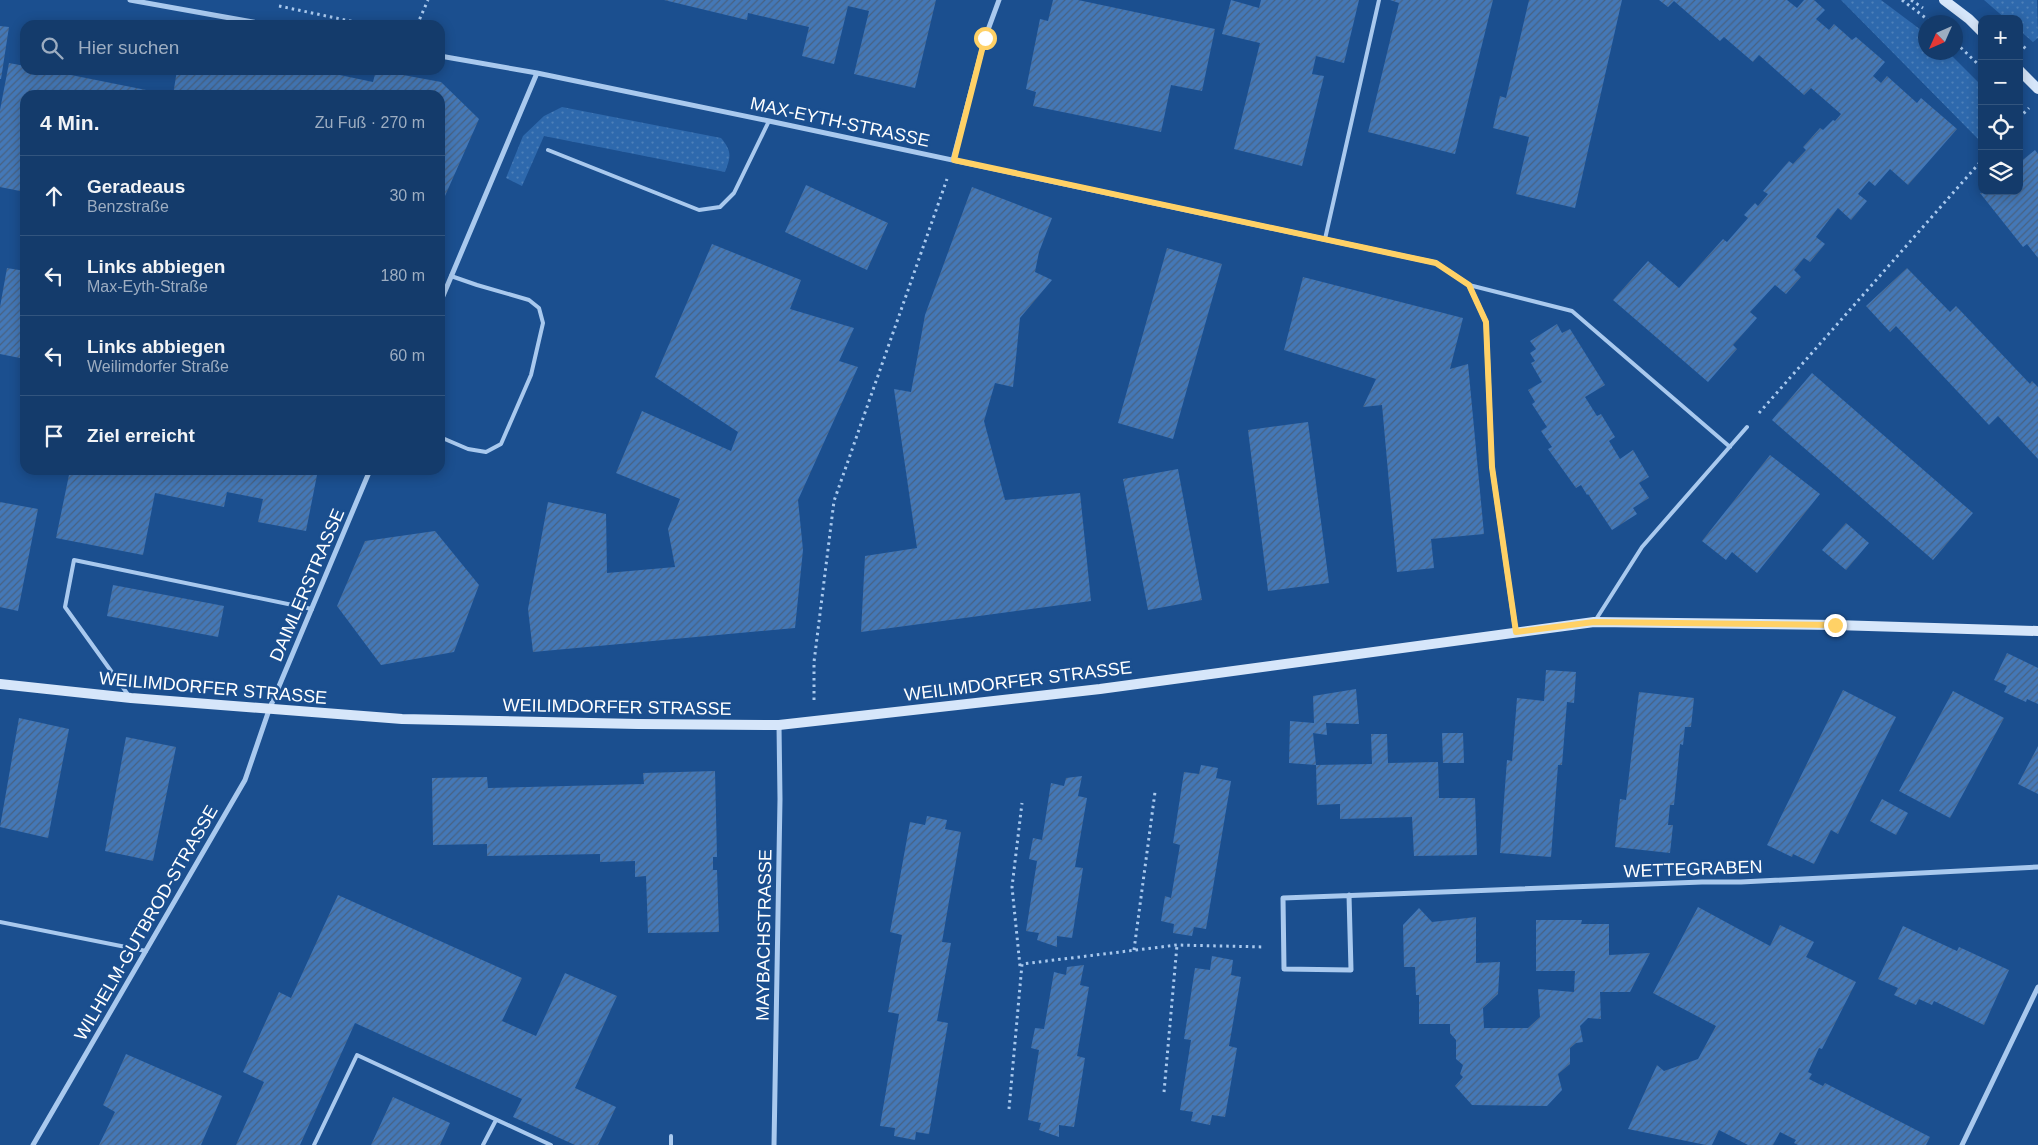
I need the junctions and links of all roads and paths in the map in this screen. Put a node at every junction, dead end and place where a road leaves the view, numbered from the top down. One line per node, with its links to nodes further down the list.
1 (130, 0): 9 (street)
2 (428, 0): 11 (path)
3 (999, 0): 21 (street)
4 (1380, 0): 23 (lane)
5 (1902, 0): 8 (path)
6 (1944, 0): 12 (main road)
7 (275, 6): 10 (path)
8 (1922, 15)
9 (241, 20)
10 (344, 20)
11 (420, 20)
12 (1978, 28)
13 (1963, 50): 15 (path)
14 (445, 57): 16 (street, MAX-EYTH-STRASSE)
15 (1978, 64)
16 (537, 74): 19 (street, MAX-EYTH-STRASSE); 24 (street)
17 (2023, 74): 18 (main road)
18 (2038, 89)
19 (769, 122): 20 (lane); 21 (street, MAX-EYTH-STRASSE)
20 (548, 150)
21 (954, 160): 23 (street, MAX-EYTH-STRASSE); 38 (path)
22 (1978, 165): 27 (path)
23 (1324, 239): 25 (street, MAX-EYTH-STRASSE)
24 (451, 276): 26 (street); 28 (lane)
25 (1469, 285): 29 (lane); 34 (street)
26 (445, 291)
27 (1747, 427): 29 (lane)
28 (445, 440)
29 (1730, 447): 32 (lane)
30 (368, 475): 31 (street, DAIMLERSTRASSE)
31 (312, 609): 36 (lane); 37 (street, DAIMLERSTRASSE)
32 (1594, 622): 33 (main road, WEILIMDORFER STRASSE); 34 (main road, WEILIMDORFER STRASSE)
33 (2038, 631)
34 (1516, 632): 38 (main road, WEILIMDORFER STRASSE)
35 (0, 684): 36 (main road, WEILIMDORFER STRASSE)
36 (131, 698): 37 (main road, WEILIMDORFER STRASSE)
37 (269, 710): 39 (main road, WEILIMDORFER STRASSE); 48 (street, WILHELM-GUTBROD-STRASSE)
38 (814, 722): 39 (main road, WEILIMDORFER STRASSE)
39 (779, 725): 60 (street, MAYBACHSTRASSE)
40 (1155, 792): 47 (path)
41 (1022, 803): 49 (path)
42 (2038, 867): 43 (street, WETTEGRABEN)
43 (1349, 895): 46 (street, WETTEGRABEN); 46 (street, WETTEGRABEN)
44 (0, 922): 48 (lane)
45 (1177, 945): 46 (path); 47 (path); 51 (path)
46 (1284, 948)
47 (1134, 950): 49 (path)
48 (146, 951): 55 (street, WILHELM-GUTBROD-STRASSE)
49 (1021, 971): 52 (path)
50 (2038, 987): 61 (street)
51 (1164, 1092)
52 (1009, 1109)
53 (496, 1120): 56 (lane); 57 (lane); 58 (lane)
54 (671, 1136): 59 (lane)
55 (33, 1145)
56 (314, 1145)
57 (482, 1145)
58 (551, 1145)
59 (671, 1145)
60 (774, 1145)
61 (1962, 1145)

